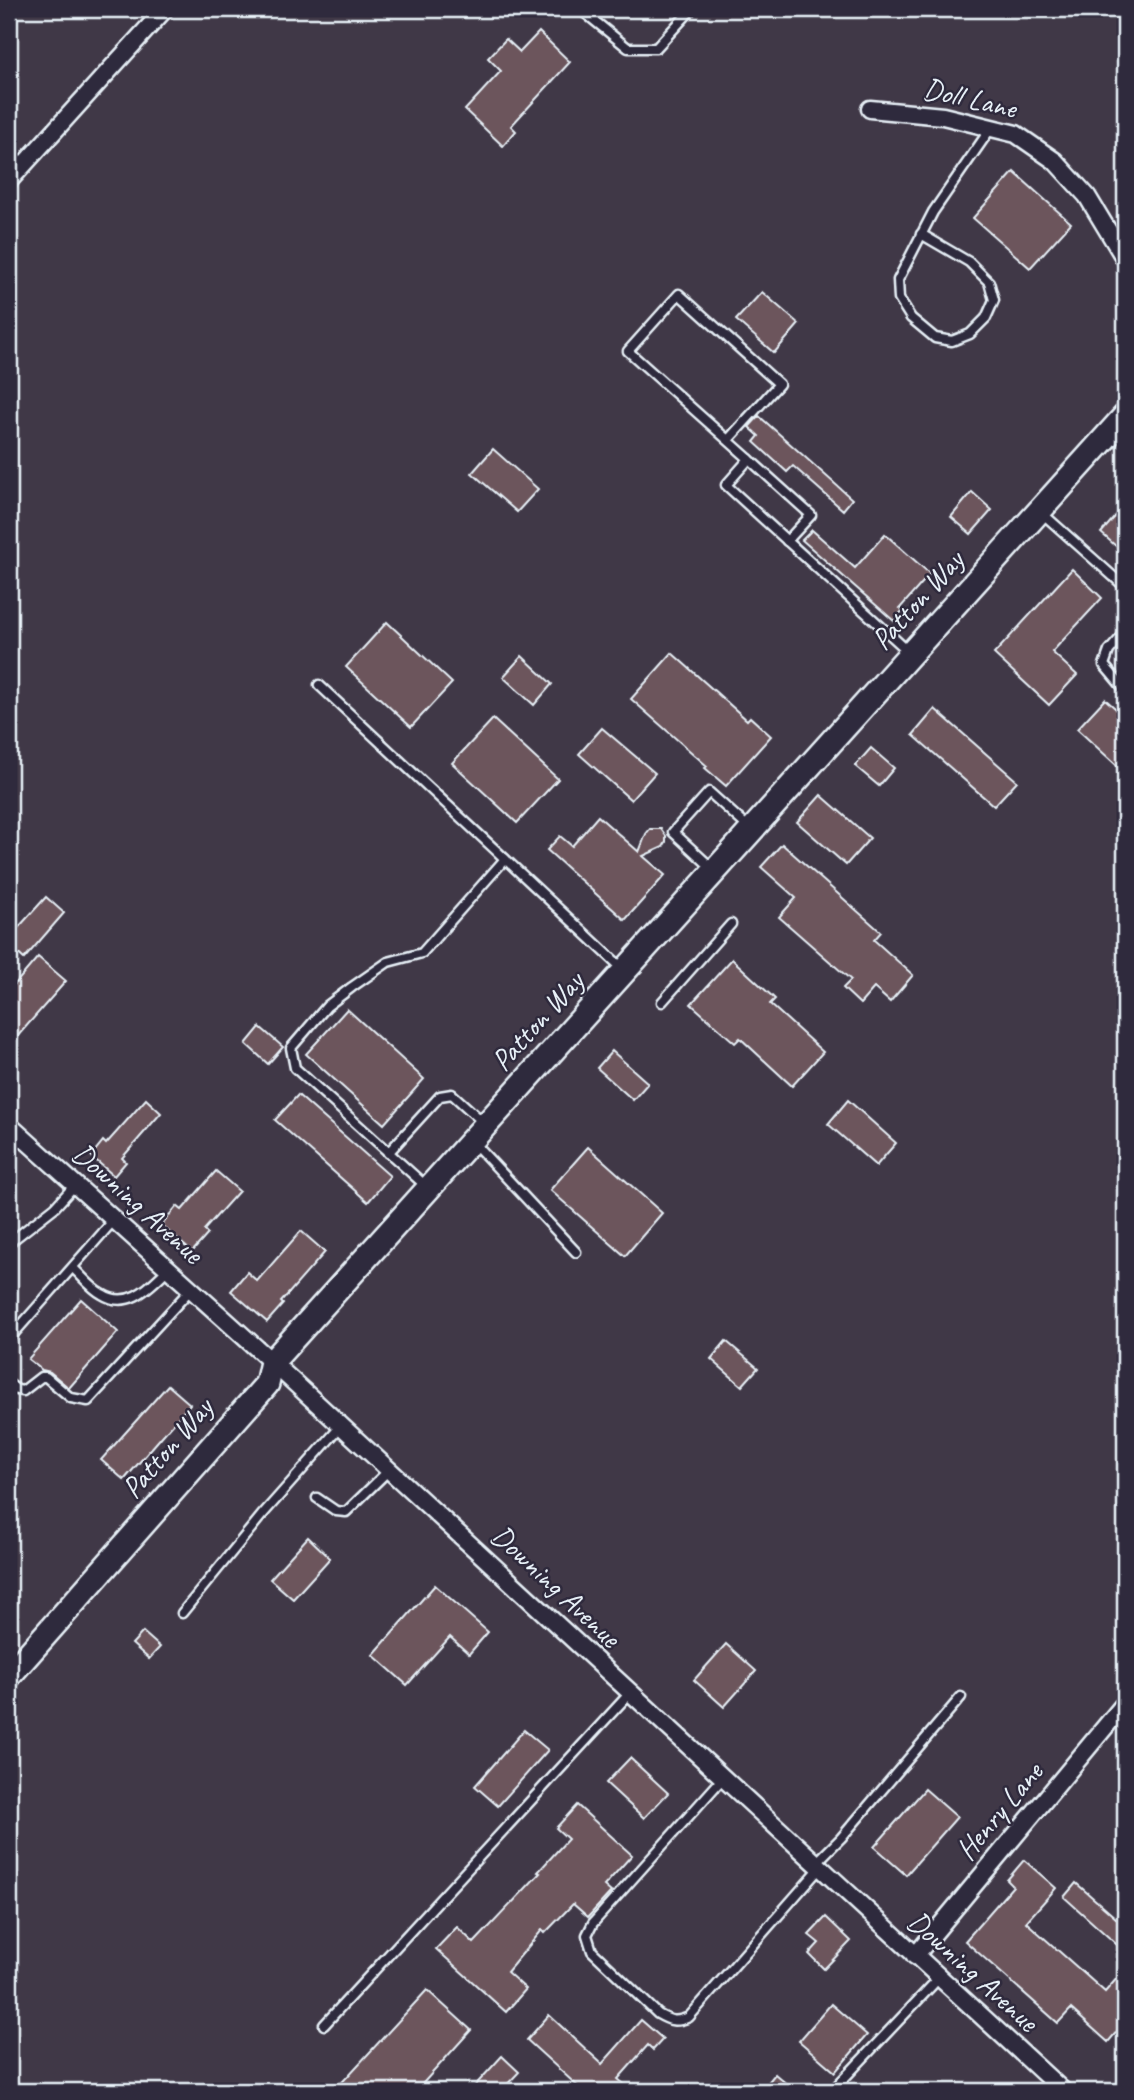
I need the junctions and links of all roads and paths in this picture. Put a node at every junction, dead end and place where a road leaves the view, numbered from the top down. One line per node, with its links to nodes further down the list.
1 (165, 9): 6 (street)
2 (580, 9): 3 (lane)
3 (692, 9)
4 (870, 109): 5 (street, Doll Lane)
5 (991, 128): 7 (lane); 8 (street, Doll Lane)
6 (9, 181)
7 (921, 234): 7 (lane)
8 (1125, 259)
9 (1125, 416): 12 (street, Patton Way)
10 (728, 440): 10 (lane); 11 (lane)
11 (749, 459): 13 (lane); 13 (lane)
12 (1040, 511): 14 (lane); 16 (street, Patton Way)
13 (787, 541): 16 (lane)
14 (1125, 587)
15 (1125, 634): 18 (lane)
16 (911, 654): 19 (street, Patton Way)
17 (319, 685): 20 (lane)
18 (1125, 690)
19 (751, 831): 21 (street, Patton Way); 21 (lane)
20 (505, 859): 23 (lane); 27 (lane)
21 (715, 871): 23 (street, Patton Way)
22 (730, 924): 24 (lane)
23 (625, 971): 26 (street, Patton Way)
24 (662, 1002)
25 (9, 1125): 28 (street, Downing Avenue)
26 (479, 1133): 27 (lane); 29 (street, Patton Way); 32 (lane)
27 (388, 1153): 29 (lane)
28 (75, 1185): 30 (street, Downing Avenue); 31 (lane)
29 (428, 1189): 37 (street, Patton Way)
30 (114, 1220): 33 (lane); 34 (street, Downing Avenue)
31 (9, 1243)
32 (576, 1252)
33 (73, 1268): 34 (lane); 36 (lane)
34 (168, 1269): 35 (street, Downing Avenue)
35 (191, 1289): 37 (street, Downing Avenue); 38 (lane)
36 (9, 1339)
37 (272, 1362): 39 (street, Downing Avenue); 43 (street, Patton Way)
38 (9, 1384)
39 (341, 1426): 40 (street, Downing Avenue); 42 (lane)
40 (389, 1470): 41 (lane); 44 (street, Downing Avenue)
41 (317, 1498)
42 (182, 1613)
43 (9, 1676)
44 (630, 1693): 47 (street, Downing Avenue); 51 (lane)
45 (961, 1697): 48 (lane)
46 (1125, 1703): 49 (street, Henry Lane)
47 (723, 1778): 48 (street, Downing Avenue); 48 (lane)
48 (817, 1866): 49 (street, Downing Avenue)
49 (915, 1956): 50 (street, Downing Avenue)
50 (939, 1978): 52 (lane); 53 (street, Downing Avenue)
51 (324, 2025)
52 (832, 2091)
53 (1063, 2091)

